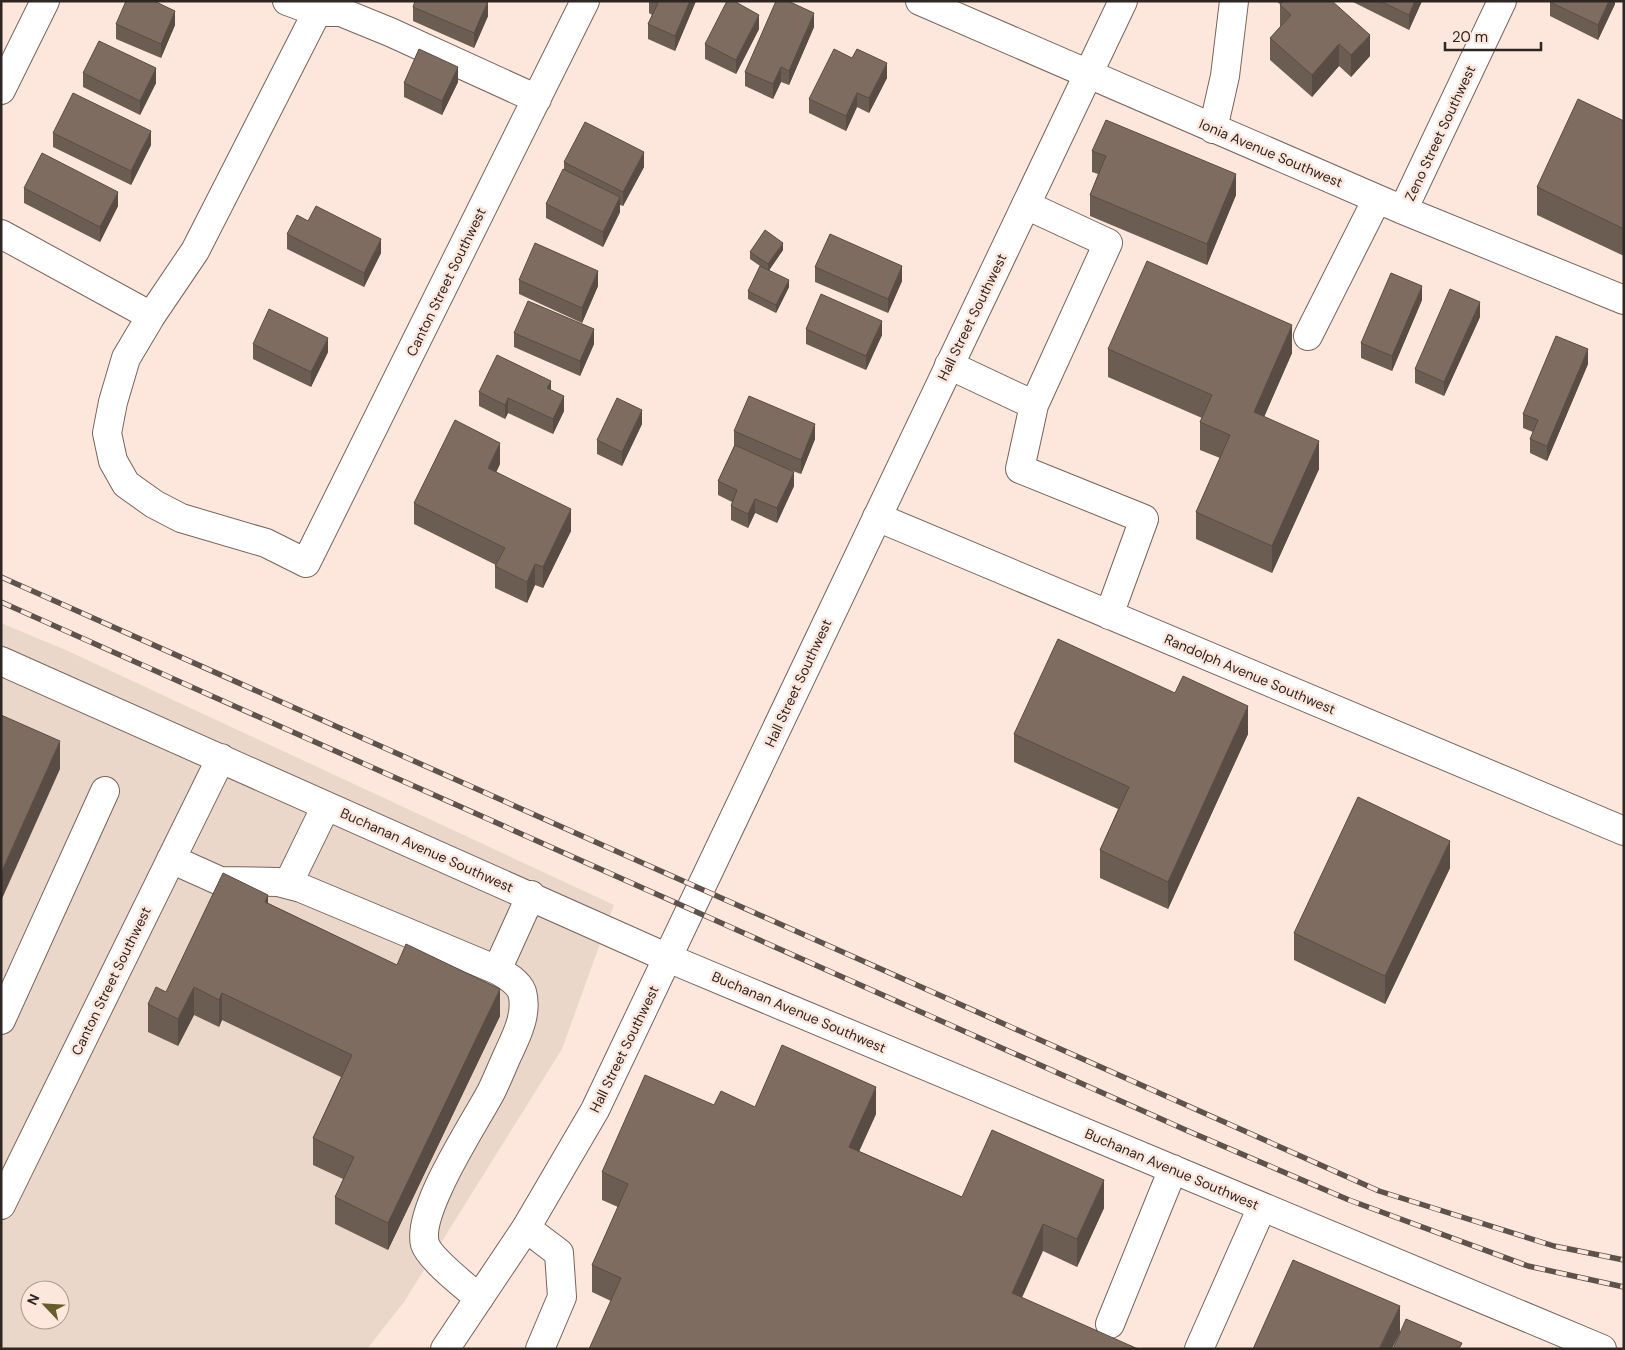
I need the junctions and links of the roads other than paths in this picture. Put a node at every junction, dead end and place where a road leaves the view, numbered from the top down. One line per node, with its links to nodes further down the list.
1 (45, 1): 10 (street)
2 (287, 1): 8 (street)
3 (585, 1): 11 (street, Canton Street Southwest)
4 (920, 1): 9 (street, Ionia Avenue Southwest)
5 (1123, 1): 9 (street, Hall Street Southwest)
6 (1234, 1): 12 (street)
7 (1502, 1): 15 (street, Zeno Street Southwest)
8 (317, 12): 11 (street); 18 (street)
9 (1088, 75): 12 (street, Ionia Avenue Southwest); 14 (street, Hall Street Southwest)
10 (1, 90)
11 (537, 99): 18 (street, Canton Street Southwest)
12 (1213, 129): 13 (street, Ionia Avenue Southwest)
13 (1377, 199): 15 (street, Ionia Avenue Southwest); 19 (street)
14 (1026, 205): 20 (street, Hall Street Southwest); 21 (street)
15 (1403, 210): 17 (street, Ionia Avenue Southwest)
16 (1, 234): 18 (street)
17 (1624, 300)
18 (151, 316)
19 (1308, 336)
20 (949, 366): 21 (street); 22 (street, Hall Street Southwest)
21 (1034, 405): 23 (street)
22 (877, 517): 23 (street, Randolph Avenue Southwest); 32 (street, Hall Street Southwest)
23 (1109, 615): 28 (street, Randolph Avenue Southwest)
24 (1, 661): 25 (street, Buchanan Avenue Southwest)
25 (221, 758): 27 (street, Buchanan Avenue Southwest); 29 (street, Canton Street Southwest)
26 (106, 791): 34 (street)
27 (326, 806): 30 (street); 31 (street, Buchanan Avenue Southwest)
28 (1624, 831)
29 (171, 859): 30 (street); 36 (street, Canton Street Southwest)
30 (288, 884): 33 (street)
31 (531, 896): 32 (street, Buchanan Avenue Southwest); 33 (street)
32 (668, 958): 35 (street, Buchanan Avenue Southwest); 38 (street, Hall Street Southwest)
33 (497, 970): 39 (street)
34 (1, 1020)
35 (1173, 1169): 37 (street, Buchanan Avenue Southwest); 40 (street)
36 (1, 1205)
37 (1262, 1206): 43 (street); 44 (street, Buchanan Avenue Southwest)
38 (526, 1228): 39 (street, Hall Street Southwest); 42 (street)
39 (479, 1298): 41 (street, Hall Street Southwest)
40 (1110, 1324)
41 (444, 1349)
42 (540, 1349)
43 (1199, 1349)
44 (1602, 1349)

